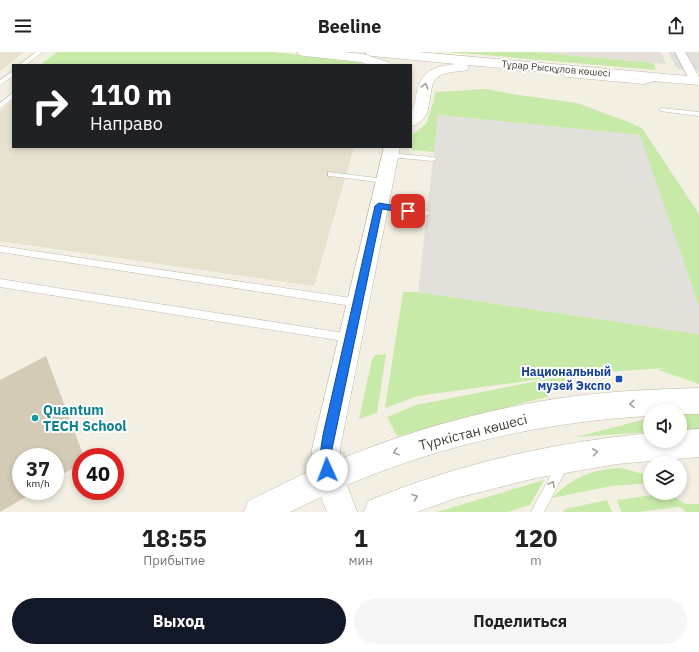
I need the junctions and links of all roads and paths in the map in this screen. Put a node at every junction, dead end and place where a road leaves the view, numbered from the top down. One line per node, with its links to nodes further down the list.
1 (39, 52): 6 (lane)
2 (304, 52): 7 (street)
3 (372, 52): 5 (street, Тұрар Рысқұлов көшесі)
4 (680, 52): 10 (street)
5 (411, 60): 8 (street, Тұрар Рысқұлов көшесі); 10 (street, Тұрар Рысқұлов көшесі)
6 (23, 64)
7 (380, 64)
8 (549, 68): 10 (street, Тұрар Рысқұлов көшесі); 18 (street, one-way to 8)
9 (12, 73): 11 (lane)
10 (697, 79)
11 (2, 82)
12 (12, 96): 13 (lane)
13 (6, 101): 14 (lane); 15 (lane)
14 (12, 102)
15 (0, 106)
16 (662, 110): 17 (lane)
17 (699, 114)
18 (412, 120)
19 (391, 151): 20 (lane); 22 (street)
20 (433, 159)
21 (331, 174): 22 (lane)
22 (385, 181): 23 (street)
23 (379, 206): 24 (lane); 27 (street)
24 (426, 213)
25 (0, 249): 27 (lane)
26 (0, 283): 28 (lane)
27 (358, 303): 28 (street)
28 (350, 338): 32 (street)
29 (699, 401): 32 (street, Түркістан көшесі, one-way to 32)
30 (699, 443): 31 (street, one-way to 30)
31 (567, 456): 35 (street, one-way to 31); 36 (lane, one-way to 31)
32 (330, 478): 33 (street, Түркістан көшесі); 34 (street)
33 (259, 512)
34 (342, 512)
35 (379, 512)
36 (537, 512)

